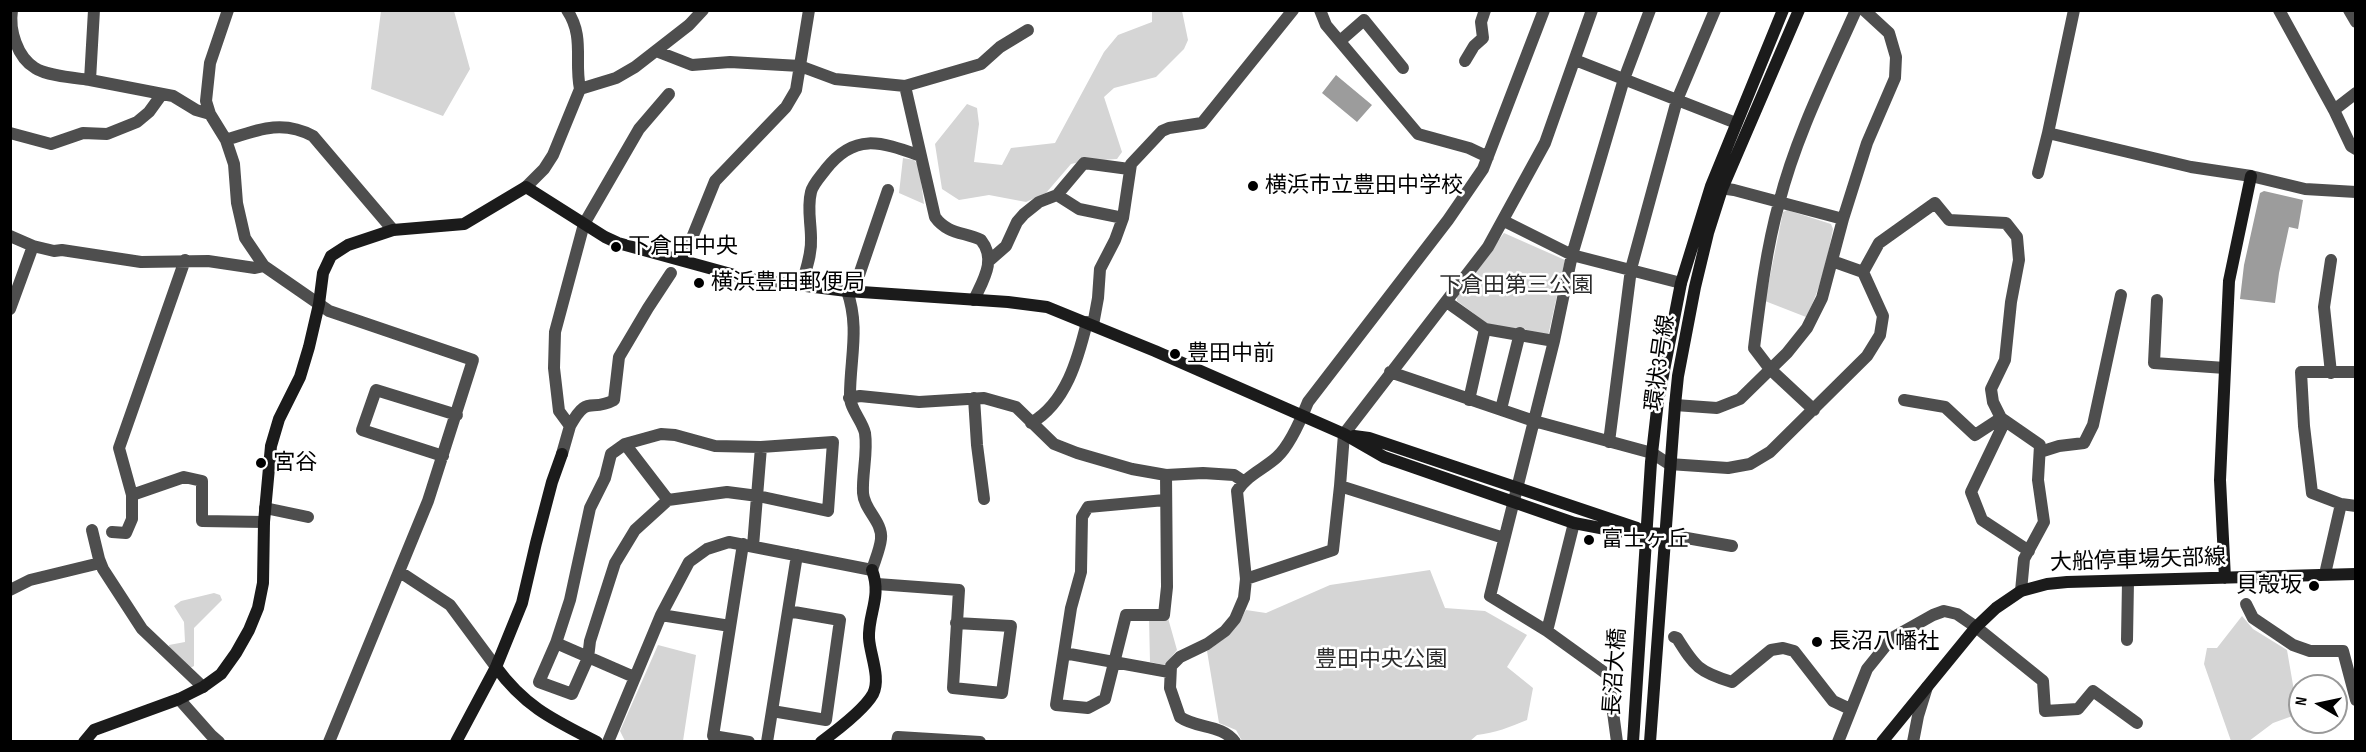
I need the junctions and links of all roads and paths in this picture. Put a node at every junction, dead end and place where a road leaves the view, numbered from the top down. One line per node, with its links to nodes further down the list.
1 (12, 10): 30 (street)
2 (94, 10): 30 (street)
3 (228, 10): 38 (street)
4 (567, 10): 32 (street)
5 (703, 10): 24 (street)
6 (809, 10): 27 (street)
7 (1293, 10): 46 (street)
8 (1320, 10): 23 (street)
9 (1485, 10): 26 (street)
10 (1544, 10): 45 (street)
11 (1592, 10): 25 (street)
12 (1650, 10): 29 (street)
13 (1715, 10): 36 (street)
14 (1783, 10): 39 (street, 環状3号線)
15 (1799, 10): 50 (street, 環状3号線)
16 (1856, 10): 54 (street)
17 (1864, 10): 56 (street)
18 (2074, 10): 41 (street)
19 (2279, 10): 37 (street)
20 (2349, 10): 21 (street)
21 (2355, 22)
22 (1028, 30): 31 (street)
23 (1340, 41): 28 (street); 45 (street)
24 (656, 51): 27 (street); 32 (street)
25 (1575, 60): 29 (street); 57 (street)
26 (1465, 61)
27 (800, 66): 31 (street); 64 (street)
28 (1403, 68)
29 (1624, 79): 36 (street); 62 (street)
30 (90, 80): 34 (street)
31 (905, 86): 44 (street)
32 (580, 89): 49 (street)
33 (2355, 93): 37 (street)
34 (162, 94): 38 (street); 40 (street)
35 (669, 94): 58 (street)
36 (1677, 100): 39 (street); 69 (street)
37 (2334, 110): 43 (street)
38 (210, 114): 42 (street)
39 (1736, 123): 50 (street, 環状3号線)
40 (10, 133)
41 (2048, 133): 47 (street); 48 (street)
42 (226, 140): 59 (street); 68 (street)
43 (2355, 150)
44 (921, 156): 66 (street); 73 (street)
45 (1488, 157): 98 (street)
46 (1129, 169): 53 (street); 55 (street)
47 (2038, 173)
48 (2252, 176): 52 (street); 85 (street)
49 (526, 187): 58 (street); 59 (street)
50 (1717, 188): 54 (street); 72 (street, 環状3号線); 94 (street, 環状3号線)
51 (888, 190): 74 (street)
52 (2355, 192)
53 (1057, 195): 55 (street); 66 (street)
54 (1779, 202): 56 (street); 86 (street)
55 (1123, 218): 81 (street)
56 (1843, 219): 67 (street)
57 (1504, 221): 62 (street); 78 (street)
58 (585, 224): 64 (street); 102 (street)
59 (393, 230): 79 (street)
60 (10, 236): 61 (street)
61 (33, 246): 63 (street); 80 (street)
62 (1572, 255): 69 (street); 84 (street)
63 (185, 260): 68 (street); 115 (street)
64 (683, 260): 73 (street)
65 (2331, 260): 89 (street)
66 (990, 261): 76 (street)
67 (1833, 261): 70 (street); 86 (street)
68 (264, 266): 79 (street)
69 (1631, 269): 72 (street); 104 (street)
70 (1863, 272): 96 (street); 99 (street)
71 (671, 273): 102 (street)
72 (1680, 283): 108 (street, 環状3号線)
73 (802, 284): 74 (street)
74 (847, 291): 76 (street); 90 (street)
75 (2121, 296): 107 (street)
76 (974, 300): 81 (street)
77 (2157, 300): 85 (street)
78 (1447, 302): 82 (street); 87 (street)
79 (319, 304): 97 (street); 123 (street)
80 (10, 309)
81 (1090, 323): 98 (street); 101 (street)
82 (1485, 329): 83 (street); 92 (street)
83 (1520, 333): 84 (street); 95 (street)
84 (1554, 341): 100 (street)
85 (2225, 368): 141 (street)
86 (1770, 369): 94 (street); 96 (street)
87 (1390, 372): 92 (street); 103 (street)
88 (2355, 372): 89 (street)
89 (2331, 373): 121 (street)
90 (849, 398): 91 (street); 137 (street)
91 (974, 398): 101 (street); 118 (street)
92 (1469, 400): 95 (street)
93 (1904, 400): 99 (street)
94 (1675, 405): 110 (street, 環状3号線)
95 (1501, 409): 100 (street)
96 (1814, 410): 110 (street)
97 (457, 415): 109 (street); 109 (street)
98 (1302, 416): 103 (street); 112 (street)
99 (2003, 419): 107 (street); 134 (street)
100 (1534, 422): 104 (street); 114 (street)
101 (1031, 423): 111 (street)
102 (570, 426): 161 (street)
103 (1344, 434): 113 (street); 114 (street); 120 (street)
104 (1609, 442): 108 (street)
105 (625, 444): 106 (street); 117 (street); 157 (street)
106 (761, 447): 116 (street); 116 (street)
107 (2040, 452): 134 (street)
108 (1652, 453): 110 (street); 128 (street, 環状3号線)
109 (443, 456): 138 (street)
110 (1669, 464): 130 (street, 環状3号線)
111 (1166, 475): 112 (street); 119 (street)
112 (1243, 481): 142 (street)
113 (1340, 486): 131 (street); 142 (street)
114 (1517, 487): 120 (street); 128 (street)
115 (132, 495): 125 (street); 129 (street)
116 (758, 496): 117 (street); 132 (street)
117 (668, 500): 159 (street)
118 (984, 500)
119 (1165, 500): 158 (street); 160 (street)
120 (1514, 502): 126 (street); 131 (street)
121 (2341, 504): 122 (street); 139 (street)
122 (2355, 506)
123 (265, 508): 124 (street); 125 (street)
124 (308, 517)
125 (264, 522): 165 (street)
126 (1574, 523): 128 (street); 154 (street)
127 (92, 530): 136 (street)
128 (1647, 531): 130 (street); 148 (street, 環状3号線)
129 (112, 532)
130 (1664, 534): 133 (street); 185 (street, 環状3号線)
131 (1504, 538): 154 (street)
132 (748, 545): 135 (street); 150 (street); 152 (street)
133 (1732, 546)
134 (2029, 551): 146 (street)
135 (797, 555): 137 (street); 149 (street)
136 (100, 563): 145 (street); 165 (street)
137 (872, 570): 144 (street)
138 (400, 572): 161 (street); 173 (street)
139 (2325, 574): 140 (street, 大船停車場矢部線); 141 (street, 大船停車場矢部線)
140 (2355, 574)
141 (2225, 578): 143 (street, 大船停車場矢部線)
142 (1246, 579): 162 (street)
143 (2128, 581): 146 (street, 大船停車場矢部線); 156 (street)
144 (877, 584): 151 (street); 179 (street)
145 (10, 590)
146 (2021, 591): 153 (street, 大船停車場矢部線)
147 (2246, 604): 167 (street)
148 (1642, 605): 184 (street, 長沼大橋)
149 (788, 610): 169 (street); 169 (street)
150 (661, 615): 152 (street); 163 (street)
151 (956, 623): 151 (street)
152 (730, 626): 177 (street)
153 (1976, 627): 164 (street, 大船停車場矢部線); 168 (street); 170 (street)
154 (1547, 631): 183 (street)
155 (1674, 637): 168 (street)
156 (2127, 640)
157 (556, 644): 159 (street); 159 (street)
158 (1064, 653): 160 (street); 160 (street)
159 (588, 658): 163 (street)
160 (1116, 661): 162 (street)
161 (496, 667): 174 (street); 175 (street)
162 (1169, 672): 182 (street)
163 (634, 676): 176 (street)
164 (1929, 683): 187 (street, 大船停車場矢部線); 188 (street)
165 (203, 687): 166 (street)
166 (179, 699): 171 (street); 172 (street)
167 (2355, 700)
168 (1850, 709): 186 (street)
169 (772, 711): 178 (street)
170 (2137, 723)
171 (84, 741)
172 (219, 741)
173 (329, 741)
174 (456, 741)
175 (597, 741)
176 (608, 741)
177 (749, 741)
178 (767, 741)
179 (821, 741)
180 (897, 741): 181 (street)
181 (980, 741)
182 (1235, 741)
183 (1617, 741)
184 (1633, 741)
185 (1650, 741)
186 (1838, 741)
187 (1882, 741)
188 (1913, 741)

